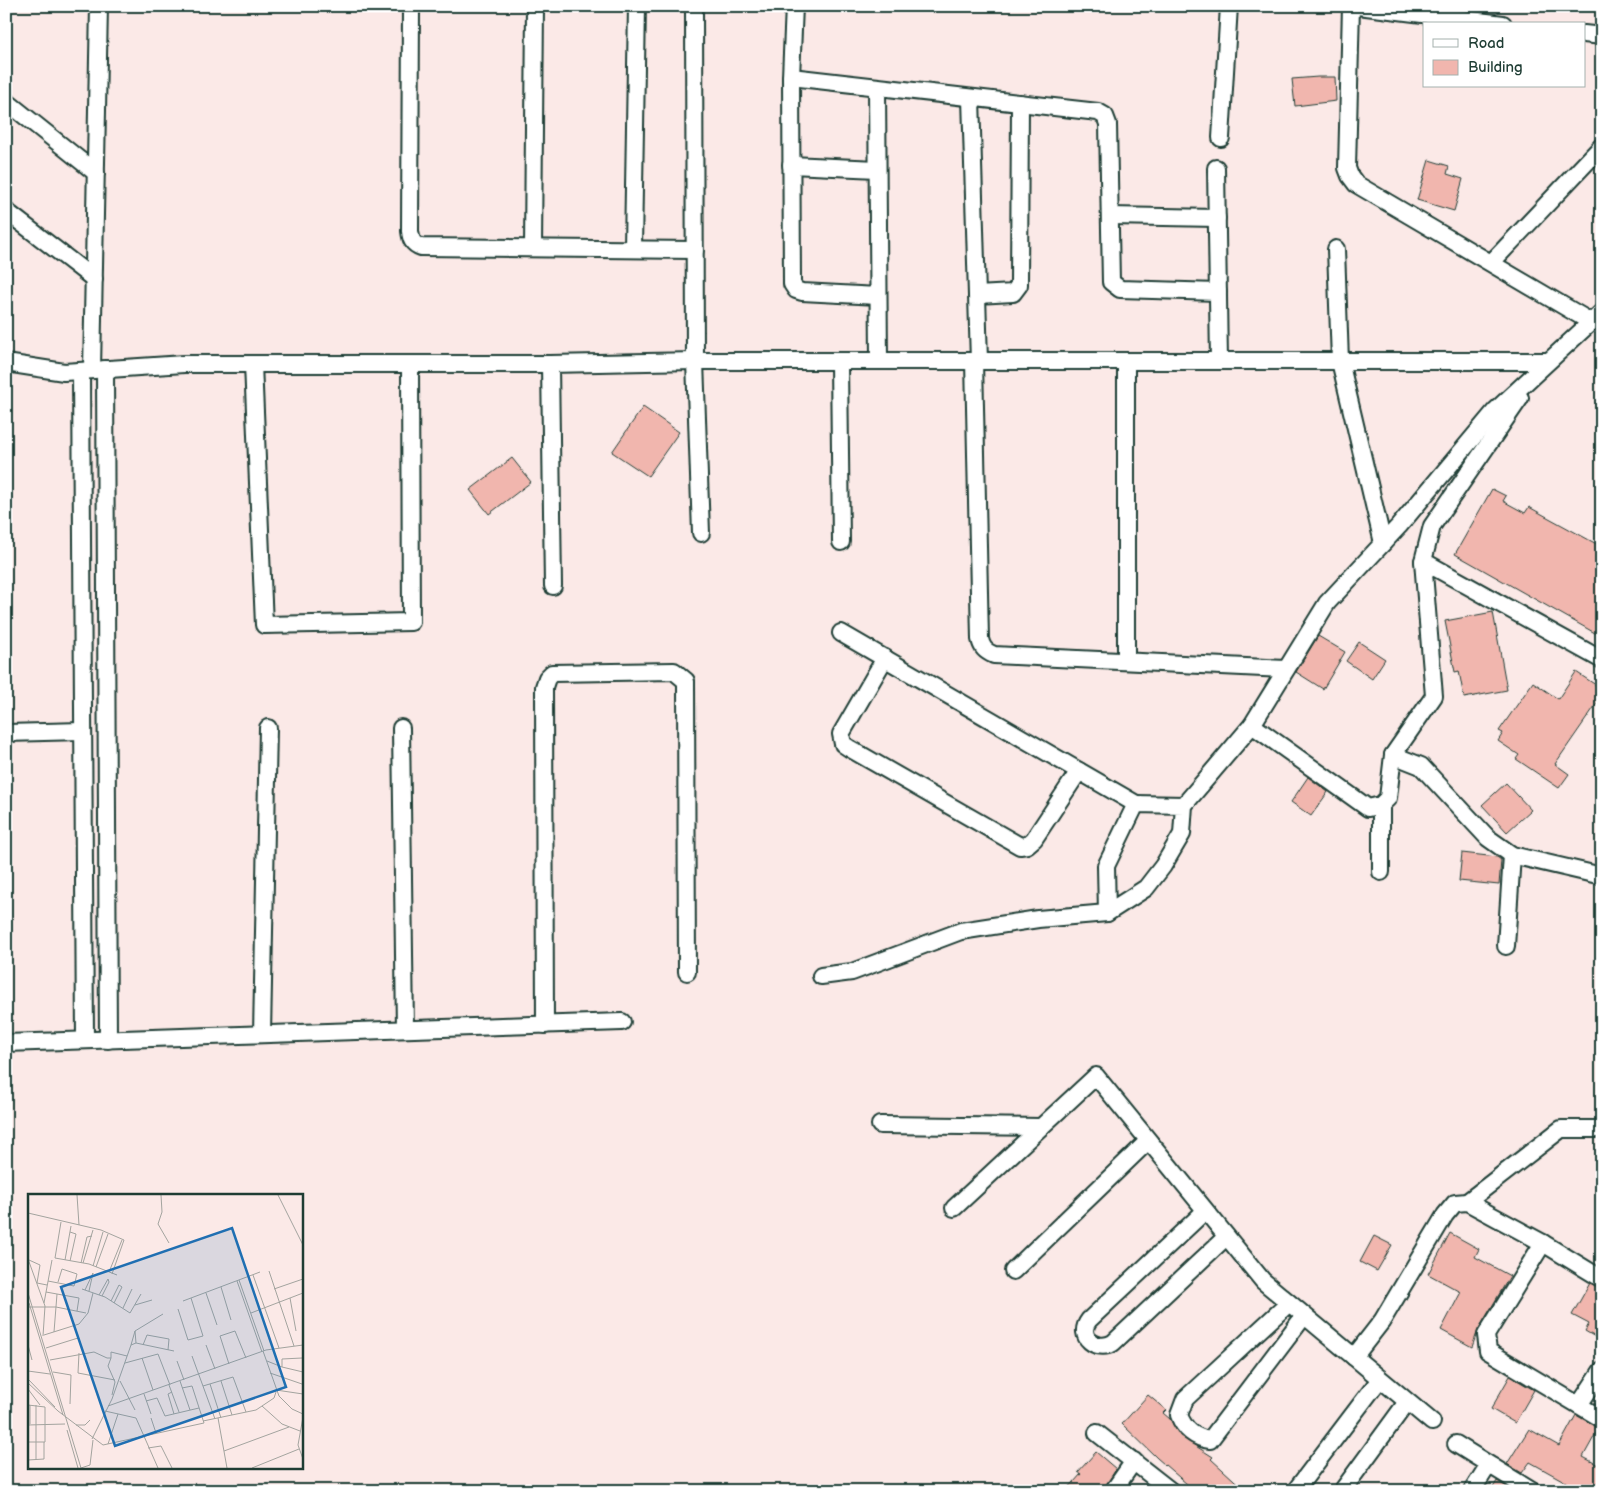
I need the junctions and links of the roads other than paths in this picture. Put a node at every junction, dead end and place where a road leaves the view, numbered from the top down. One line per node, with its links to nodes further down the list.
1 (99, 6): 23 (street)
2 (411, 6): 27 (street)
3 (535, 6): 27 (street)
4 (637, 6): 28 (street)
5 (694, 6): 30 (street)
6 (794, 6): 13 (street)
7 (1229, 6): 18 (street)
8 (1351, 6): 31 (street)
9 (1358, 6): 10 (street)
10 (1487, 22)
11 (1586, 34): 12 (street)
12 (1602, 36)
13 (791, 78): 14 (street); 20 (street)
14 (876, 87): 15 (street); 22 (street)
15 (971, 98): 17 (street); 34 (street)
16 (6, 101): 23 (street)
17 (1020, 103): 25 (street); 34 (street)
18 (1222, 138)
19 (1602, 146): 31 (street)
20 (791, 165): 22 (street); 35 (street)
21 (1216, 168): 26 (street)
22 (877, 169): 35 (street)
23 (96, 173): 32 (street)
24 (6, 211): 32 (street)
25 (1110, 216): 26 (street); 33 (street)
26 (1217, 218): 33 (street)
27 (533, 248): 28 (street)
28 (633, 248): 30 (street)
29 (1336, 249): 42 (street)
30 (694, 250): 37 (street)
31 (1492, 262): 36 (street)
32 (94, 279): 49 (street)
33 (1218, 292): 41 (street)
34 (977, 294): 39 (street)
35 (878, 296): 38 (street)
36 (1596, 317): 43 (street)
37 (696, 361): 44 (street); 48 (street); 51 (street)
38 (878, 361): 39 (street); 44 (street)
39 (976, 361): 40 (street); 59 (street)
40 (1126, 361): 41 (street); 59 (street)
41 (1219, 361): 42 (street)
42 (1340, 361): 43 (street); 53 (street)
43 (1548, 361): 53 (street)
44 (839, 362): 52 (street)
45 (6, 363): 49 (street)
46 (253, 364): 47 (street); 47 (street); 49 (street)
47 (410, 364): 48 (street)
48 (550, 364): 55 (street)
49 (93, 370): 64 (street); 83 (street)
50 (1520, 398): 54 (street)
51 (701, 533)
52 (841, 542)
53 (1383, 543): 60 (street)
54 (1423, 561): 58 (street); 66 (street)
55 (553, 586)
56 (841, 633): 57 (street)
57 (886, 658): 67 (street); 67 (street)
58 (1602, 660)
59 (1126, 662): 60 (street)
60 (1286, 669): 61 (street)
61 (1252, 725): 69 (street); 70 (street)
62 (268, 728): 81 (street)
63 (401, 728): 80 (street)
64 (82, 731): 65 (street); 82 (street)
65 (6, 733)
66 (1393, 755): 70 (street); 71 (street)
67 (1079, 771): 68 (street)
68 (1136, 804): 69 (street); 74 (street)
69 (1184, 805): 74 (street)
70 (1381, 805): 72 (street)
71 (1512, 855): 73 (street); 75 (street)
72 (1381, 872)
73 (1602, 876)
74 (1107, 913): 77 (street)
75 (1506, 946)
76 (686, 972): 79 (street)
77 (821, 976)
78 (622, 1022): 79 (street)
79 (545, 1024): 80 (street)
80 (405, 1029): 81 (street)
81 (262, 1034): 83 (street)
82 (84, 1040): 83 (street); 84 (street)
83 (108, 1040)
84 (6, 1043)
85 (880, 1125): 86 (street)
86 (1040, 1127): 88 (street); 90 (street)
87 (1602, 1130): 89 (street)
88 (1148, 1141): 91 (street); 94 (street)
89 (1467, 1202): 93 (street); 98 (street)
90 (954, 1208)
91 (1205, 1211): 92 (street); 92 (street)
92 (1226, 1237): 96 (street)
93 (1544, 1243): 95 (street); 102 (street)
94 (1012, 1271)
95 (1602, 1279)
96 (1289, 1303): 97 (street); 97 (street)
97 (1304, 1316): 98 (street)
98 (1354, 1357): 100 (street)
99 (1602, 1370): 102 (street)
100 (1380, 1379): 101 (street); 111 (street)
101 (1407, 1402): 104 (street); 112 (street)
102 (1579, 1405): 103 (street)
103 (1602, 1419)
104 (1432, 1422)
105 (1098, 1433): 107 (street)
106 (1456, 1444): 108 (street)
107 (1134, 1461): 109 (street); 110 (street)
108 (1494, 1467): 113 (street); 114 (street)
109 (1162, 1488)
110 (1113, 1491)
111 (1295, 1491)
112 (1342, 1491)
113 (1472, 1491)
114 (1532, 1491)

